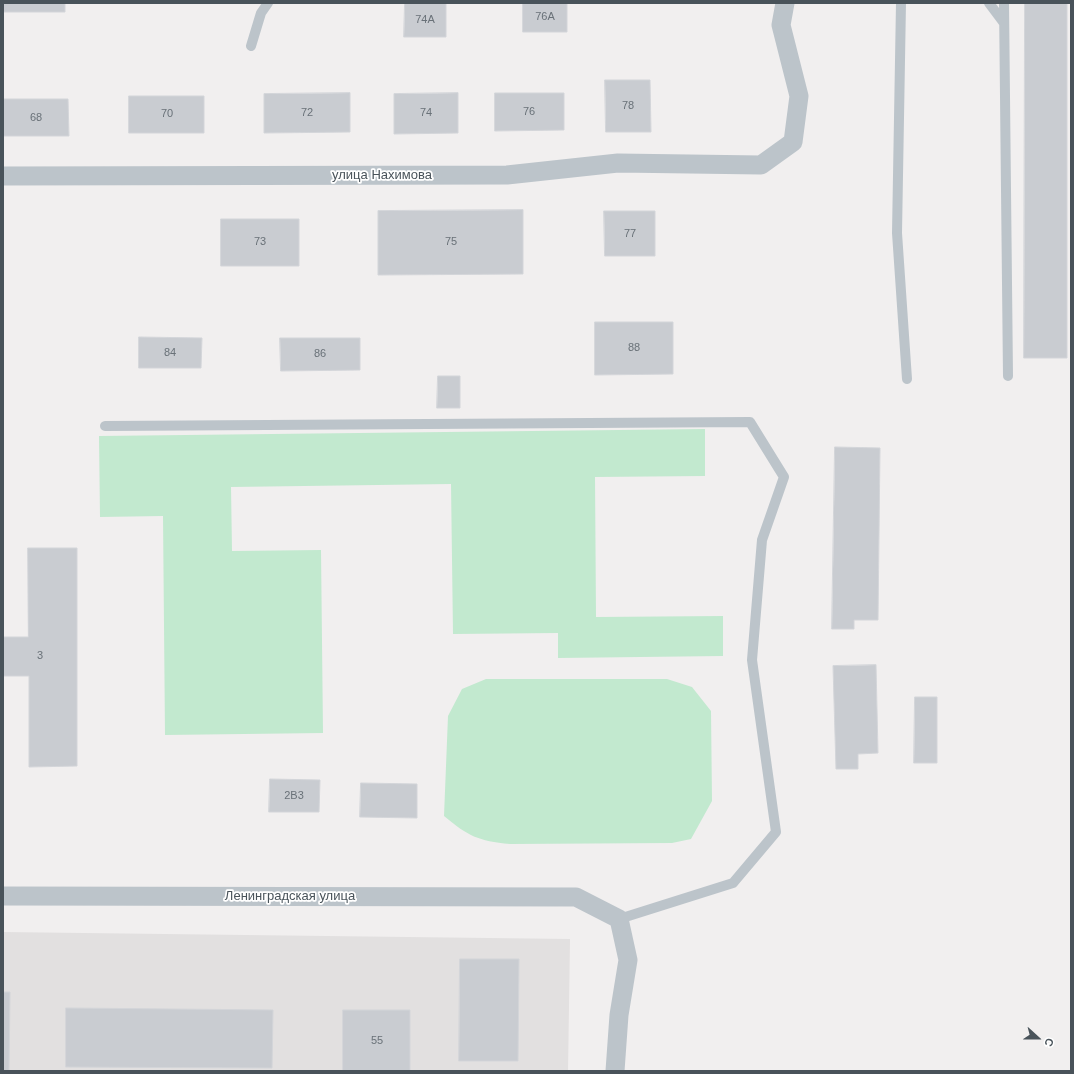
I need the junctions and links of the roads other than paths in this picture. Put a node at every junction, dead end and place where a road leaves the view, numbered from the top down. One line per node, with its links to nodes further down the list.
1 (268, 3): 7 (lane)
2 (785, 3): 8 (street, улица Нахимова)
3 (901, 3): 10 (lane)
4 (989, 3): 6 (lane)
5 (1004, 3): 6 (lane)
6 (1004, 23): 9 (lane)
7 (251, 46)
8 (3, 176)
9 (1008, 376)
10 (907, 379)
11 (105, 426): 13 (lane)
12 (3, 896): 13 (street, Ленинградская улица)
13 (619, 919): 14 (street)
14 (614, 1071)

